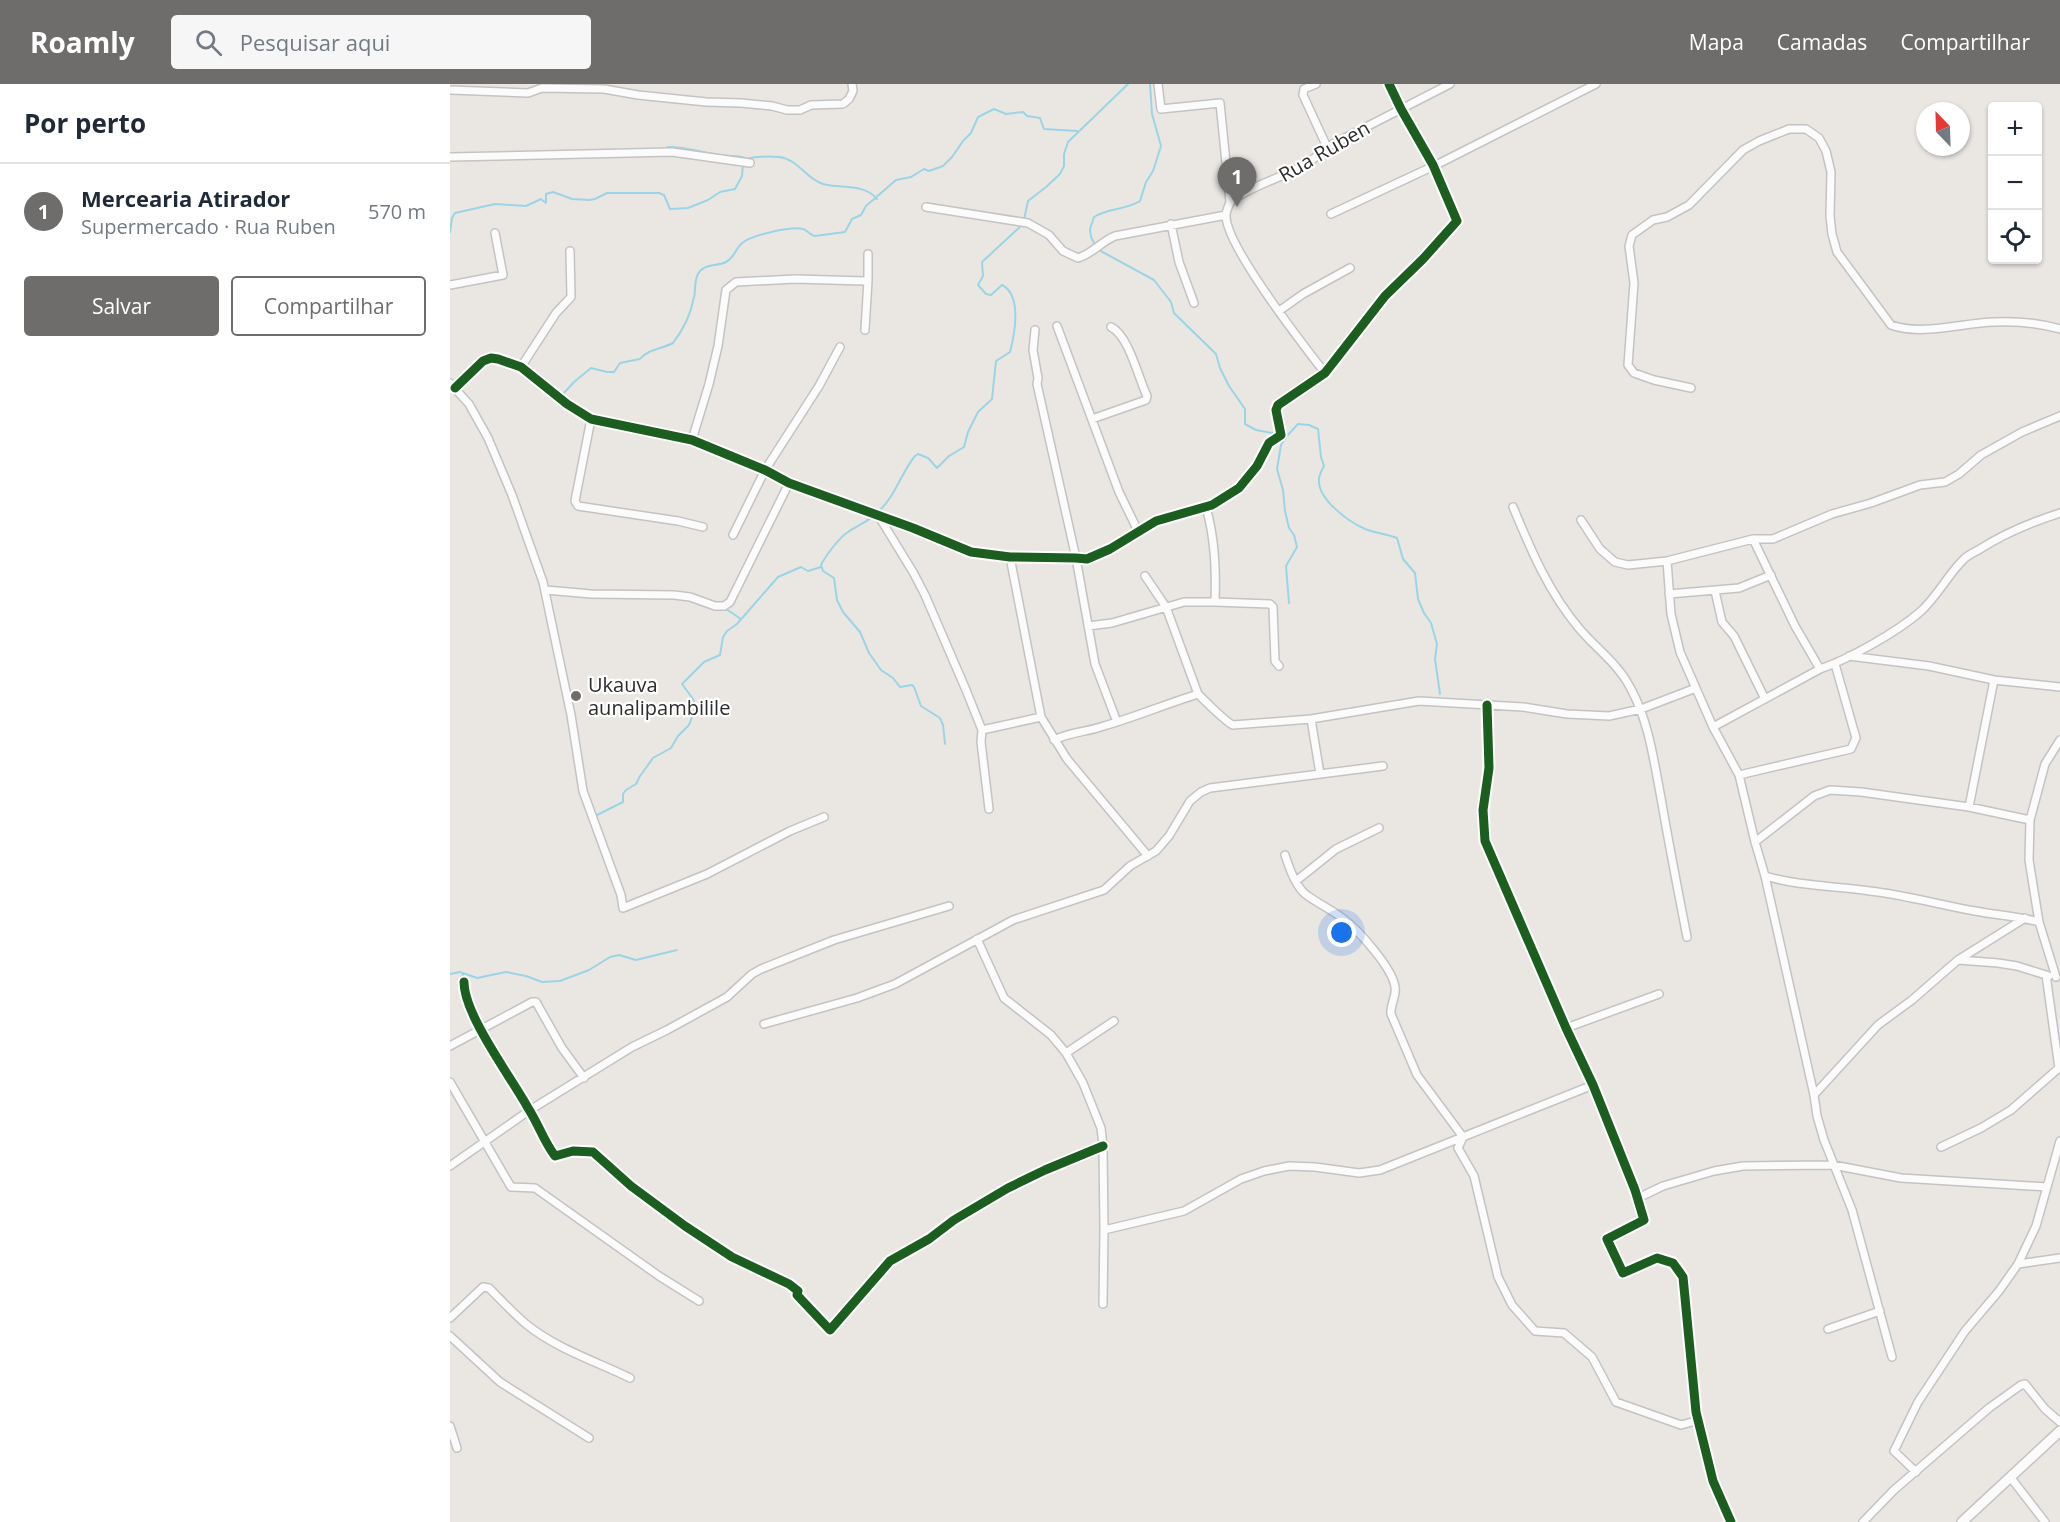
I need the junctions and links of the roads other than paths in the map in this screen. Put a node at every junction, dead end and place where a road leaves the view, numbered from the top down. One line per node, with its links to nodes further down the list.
1 (852, 84): 7 (street)
2 (1158, 84): 14 (street)
3 (1316, 84): 10 (street)
4 (1389, 84): 9 (street)
5 (1450, 84): 9 (street, Rua Ruben)
6 (1596, 84): 13 (street)
7 (503, 87): 8 (street)
8 (450, 90)
9 (1401, 110): 10 (street, Rua Ruben); 13 (street)
10 (1327, 147): 14 (street, Rua Ruben)
11 (450, 157): 12 (street)
12 (750, 163)
13 (1433, 165): 16 (street); 34 (street)
14 (1230, 202): 17 (street)
15 (926, 207): 18 (street)
16 (1331, 214)
17 (1226, 215): 18 (street); 26 (street)
18 (1171, 224): 25 (street)
19 (495, 233): 24 (street)
20 (570, 251): 33 (street)
21 (868, 254): 23 (street)
22 (1350, 268): 26 (street)
23 (868, 279): 30 (street); 40 (street)
24 (450, 285)
25 (1194, 303)
26 (1279, 311): 34 (street)
27 (1057, 326): 39 (street)
28 (1111, 327): 39 (street)
29 (2060, 329): 36 (street)
30 (866, 330)
31 (1035, 330): 53 (street)
32 (840, 347): 41 (street)
33 (521, 367): 35 (street); 38 (street)
34 (1325, 373): 43 (street)
35 (452, 385): 57 (street)
36 (1692, 388)
37 (2060, 416): 51 (street)
38 (591, 419): 40 (street); 48 (street)
39 (1092, 419): 49 (street)
40 (692, 440): 41 (street)
41 (765, 470): 42 (street); 50 (street)
42 (789, 483): 46 (street); 57 (street)
43 (1206, 507): 49 (street); 60 (street)
44 (1514, 507): 73 (street)
45 (2060, 513): 63 (street)
46 (878, 515): 52 (street); 78 (street)
47 (1581, 520): 54 (street)
48 (703, 527)
49 (1138, 531): 53 (street)
50 (733, 535)
51 (1753, 539): 54 (street); 56 (street)
52 (1010, 557): 53 (street); 74 (street)
53 (1076, 558): 62 (street)
54 (1667, 561): 59 (street)
55 (1145, 576): 61 (street)
56 (1771, 576): 58 (street); 66 (street)
57 (546, 590): 86 (street)
58 (1715, 591): 59 (street); 71 (street)
59 (1670, 594): 69 (street)
60 (1215, 602): 61 (street); 65 (street)
61 (1166, 608): 62 (street); 70 (street)
62 (1088, 626): 76 (street)
63 (1849, 656): 64 (street); 67 (street)
64 (1835, 664): 66 (street); 83 (street)
65 (1279, 666)
66 (1820, 669): 71 (street)
67 (1994, 680): 68 (street); 84 (street)
68 (2060, 687)
69 (1696, 688): 73 (street); 77 (street)
70 (1198, 694): 75 (street); 76 (street)
71 (1765, 699): 77 (street)
72 (1487, 705): 73 (street); 75 (street); 107 (street)
73 (1641, 709): 97 (street)
74 (1041, 717): 78 (street); 79 (street)
75 (1311, 719): 82 (street)
76 (1117, 722): 79 (street)
77 (1713, 727): 83 (street)
78 (982, 730): 85 (street)
79 (1054, 740): 91 (street)
80 (2060, 740): 87 (street)
81 (1383, 766): 82 (street)
82 (1320, 774): 91 (street)
83 (1739, 775): 89 (street)
84 (1970, 807): 87 (street); 89 (street)
85 (989, 809)
86 (824, 817)
87 (2030, 819): 96 (street)
88 (1379, 828): 93 (street)
89 (1755, 842): 92 (street)
90 (1285, 855): 93 (street)
91 (1148, 856): 98 (street)
92 (1765, 876): 95 (street); 113 (street)
93 (1296, 881): 115 (street)
94 (949, 906): 110 (street)
95 (2025, 918): 96 (street); 99 (street)
96 (2039, 922): 101 (street)
97 (1686, 937)
98 (977, 939): 105 (street); 109 (street)
99 (1958, 960): 100 (street); 113 (street)
100 (2046, 975): 101 (street); 119 (street)
101 (2058, 977)
102 (464, 982): 106 (street)
103 (1659, 994): 107 (street)
104 (1113, 1021): 109 (street)
105 (764, 1024)
106 (480, 1028): 108 (street); 110 (street); 114 (street)
107 (1566, 1028): 112 (street)
108 (450, 1046)
109 (1066, 1053): 118 (street)
110 (584, 1078): 114 (street)
111 (450, 1082): 116 (street)
112 (1593, 1085): 115 (street); 123 (street)
113 (1814, 1095): 120 (street)
114 (530, 1110): 116 (street); 118 (street)
115 (1463, 1137): 124 (street); 135 (street)
116 (484, 1141): 121 (street); 127 (street)
117 (2060, 1142): 122 (street)
118 (1103, 1146): 124 (street)
119 (1941, 1147)
120 (1833, 1165): 122 (street); 123 (street); 129 (street)
121 (450, 1166)
122 (2047, 1187): 126 (street)
123 (1638, 1198): 135 (street)
124 (1104, 1230): 128 (street)
125 (2060, 1258): 126 (street)
126 (2018, 1264): 141 (street)
127 (699, 1301)
128 (1103, 1304)
129 (1880, 1311): 131 (street); 133 (street)
130 (450, 1318): 134 (street)
131 (1828, 1329)
132 (450, 1336): 139 (street)
133 (1892, 1357)
134 (630, 1378)
135 (1699, 1420): 143 (street)
136 (2060, 1422): 141 (street)
137 (450, 1426): 140 (street)
138 (2060, 1431): 142 (main road)
139 (589, 1438)
140 (457, 1448)
141 (1916, 1472): 144 (street)
142 (2011, 1478): 145 (main road); 146 (street)
143 (1731, 1522)
144 (1863, 1522)
145 (1962, 1522)
146 (2045, 1522)

